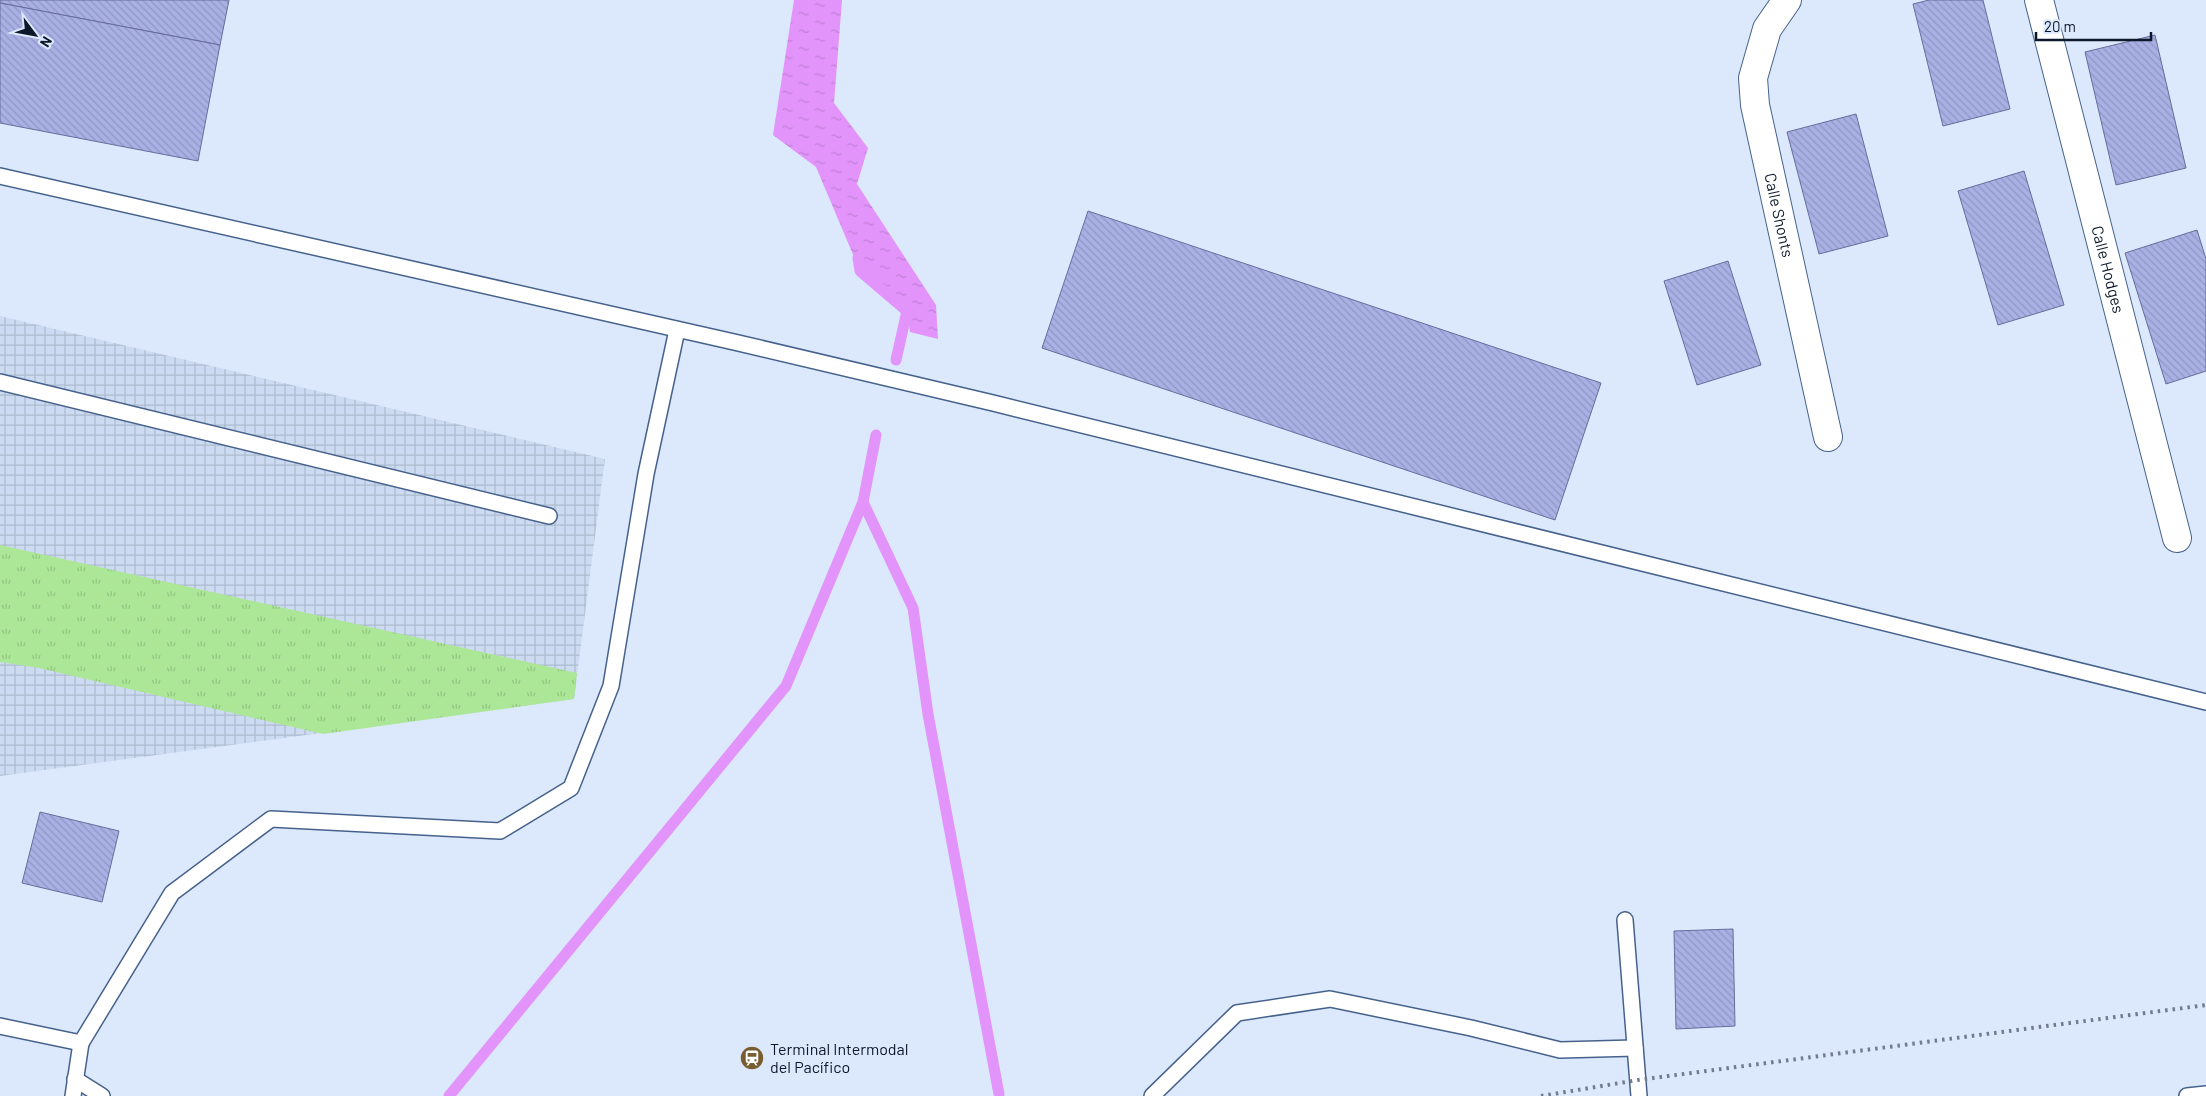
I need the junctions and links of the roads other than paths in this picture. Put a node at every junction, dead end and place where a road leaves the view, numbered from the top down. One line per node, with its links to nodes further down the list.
1 (1787, 0): 6 (street, Calle Shonts)
2 (2039, 0): 8 (street, Calle Hodges)
3 (0, 176): 4 (lane)
4 (677, 330): 9 (lane); 12 (lane)
5 (0, 382): 7 (lane)
6 (1828, 437)
7 (549, 516)
8 (2177, 538)
9 (2206, 702)
10 (1624, 920): 13 (lane)
11 (0, 1026): 12 (lane)
12 (81, 1043): 14 (lane)
13 (1635, 1048): 18 (lane); 19 (lane)
14 (75, 1079): 16 (lane); 17 (lane)
15 (2206, 1094): 20 (lane)
16 (73, 1096)
17 (102, 1096)
18 (1152, 1096)
19 (1639, 1096)
20 (2187, 1096)

